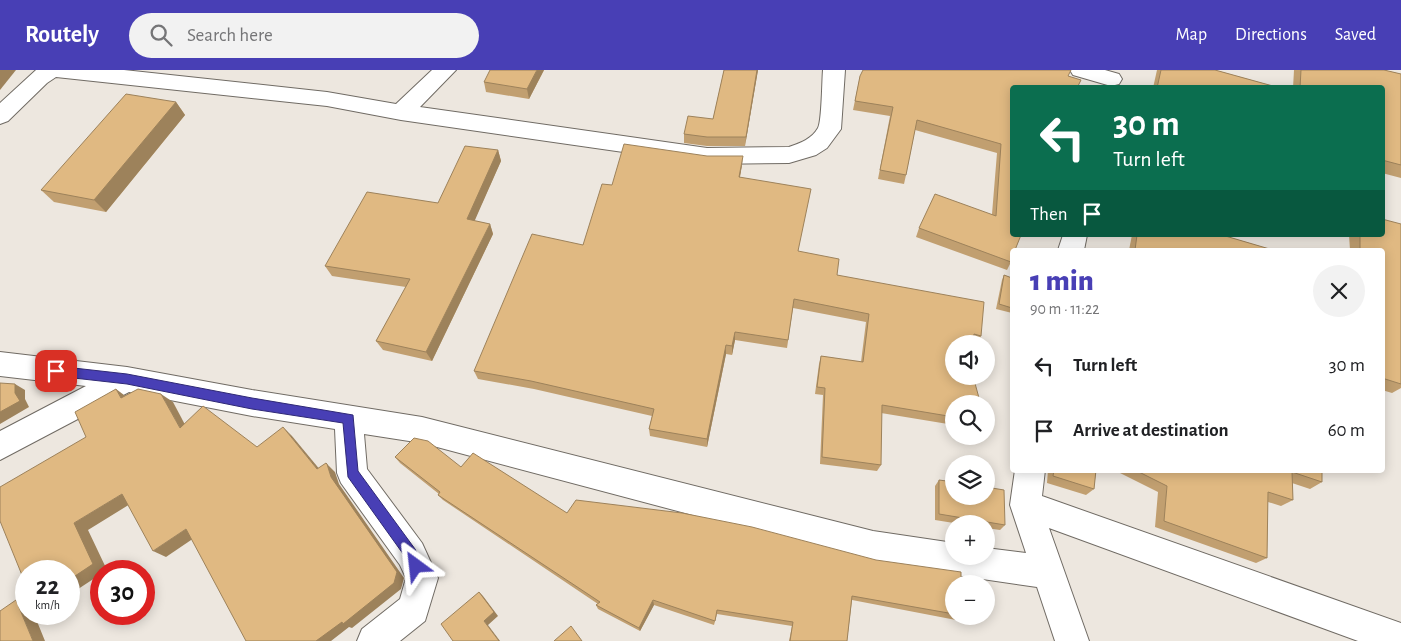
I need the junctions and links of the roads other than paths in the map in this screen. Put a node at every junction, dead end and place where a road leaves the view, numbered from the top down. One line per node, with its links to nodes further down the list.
1 (51, 70): 8 (street)
2 (57, 70): 7 (street)
3 (444, 70): 7 (street)
4 (834, 70): 7 (street)
5 (1081, 70): 6 (street)
6 (1111, 79)
7 (401, 112)
8 (0, 116)
9 (0, 364): 10 (street)
10 (127, 379): 11 (street); 12 (street)
11 (349, 418): 15 (street); 17 (street)
12 (0, 446)
13 (1030, 473): 14 (street)
14 (1025, 505): 15 (street); 16 (street)
15 (1050, 573): 18 (street)
16 (1401, 640)
17 (374, 641)
18 (1072, 641)

